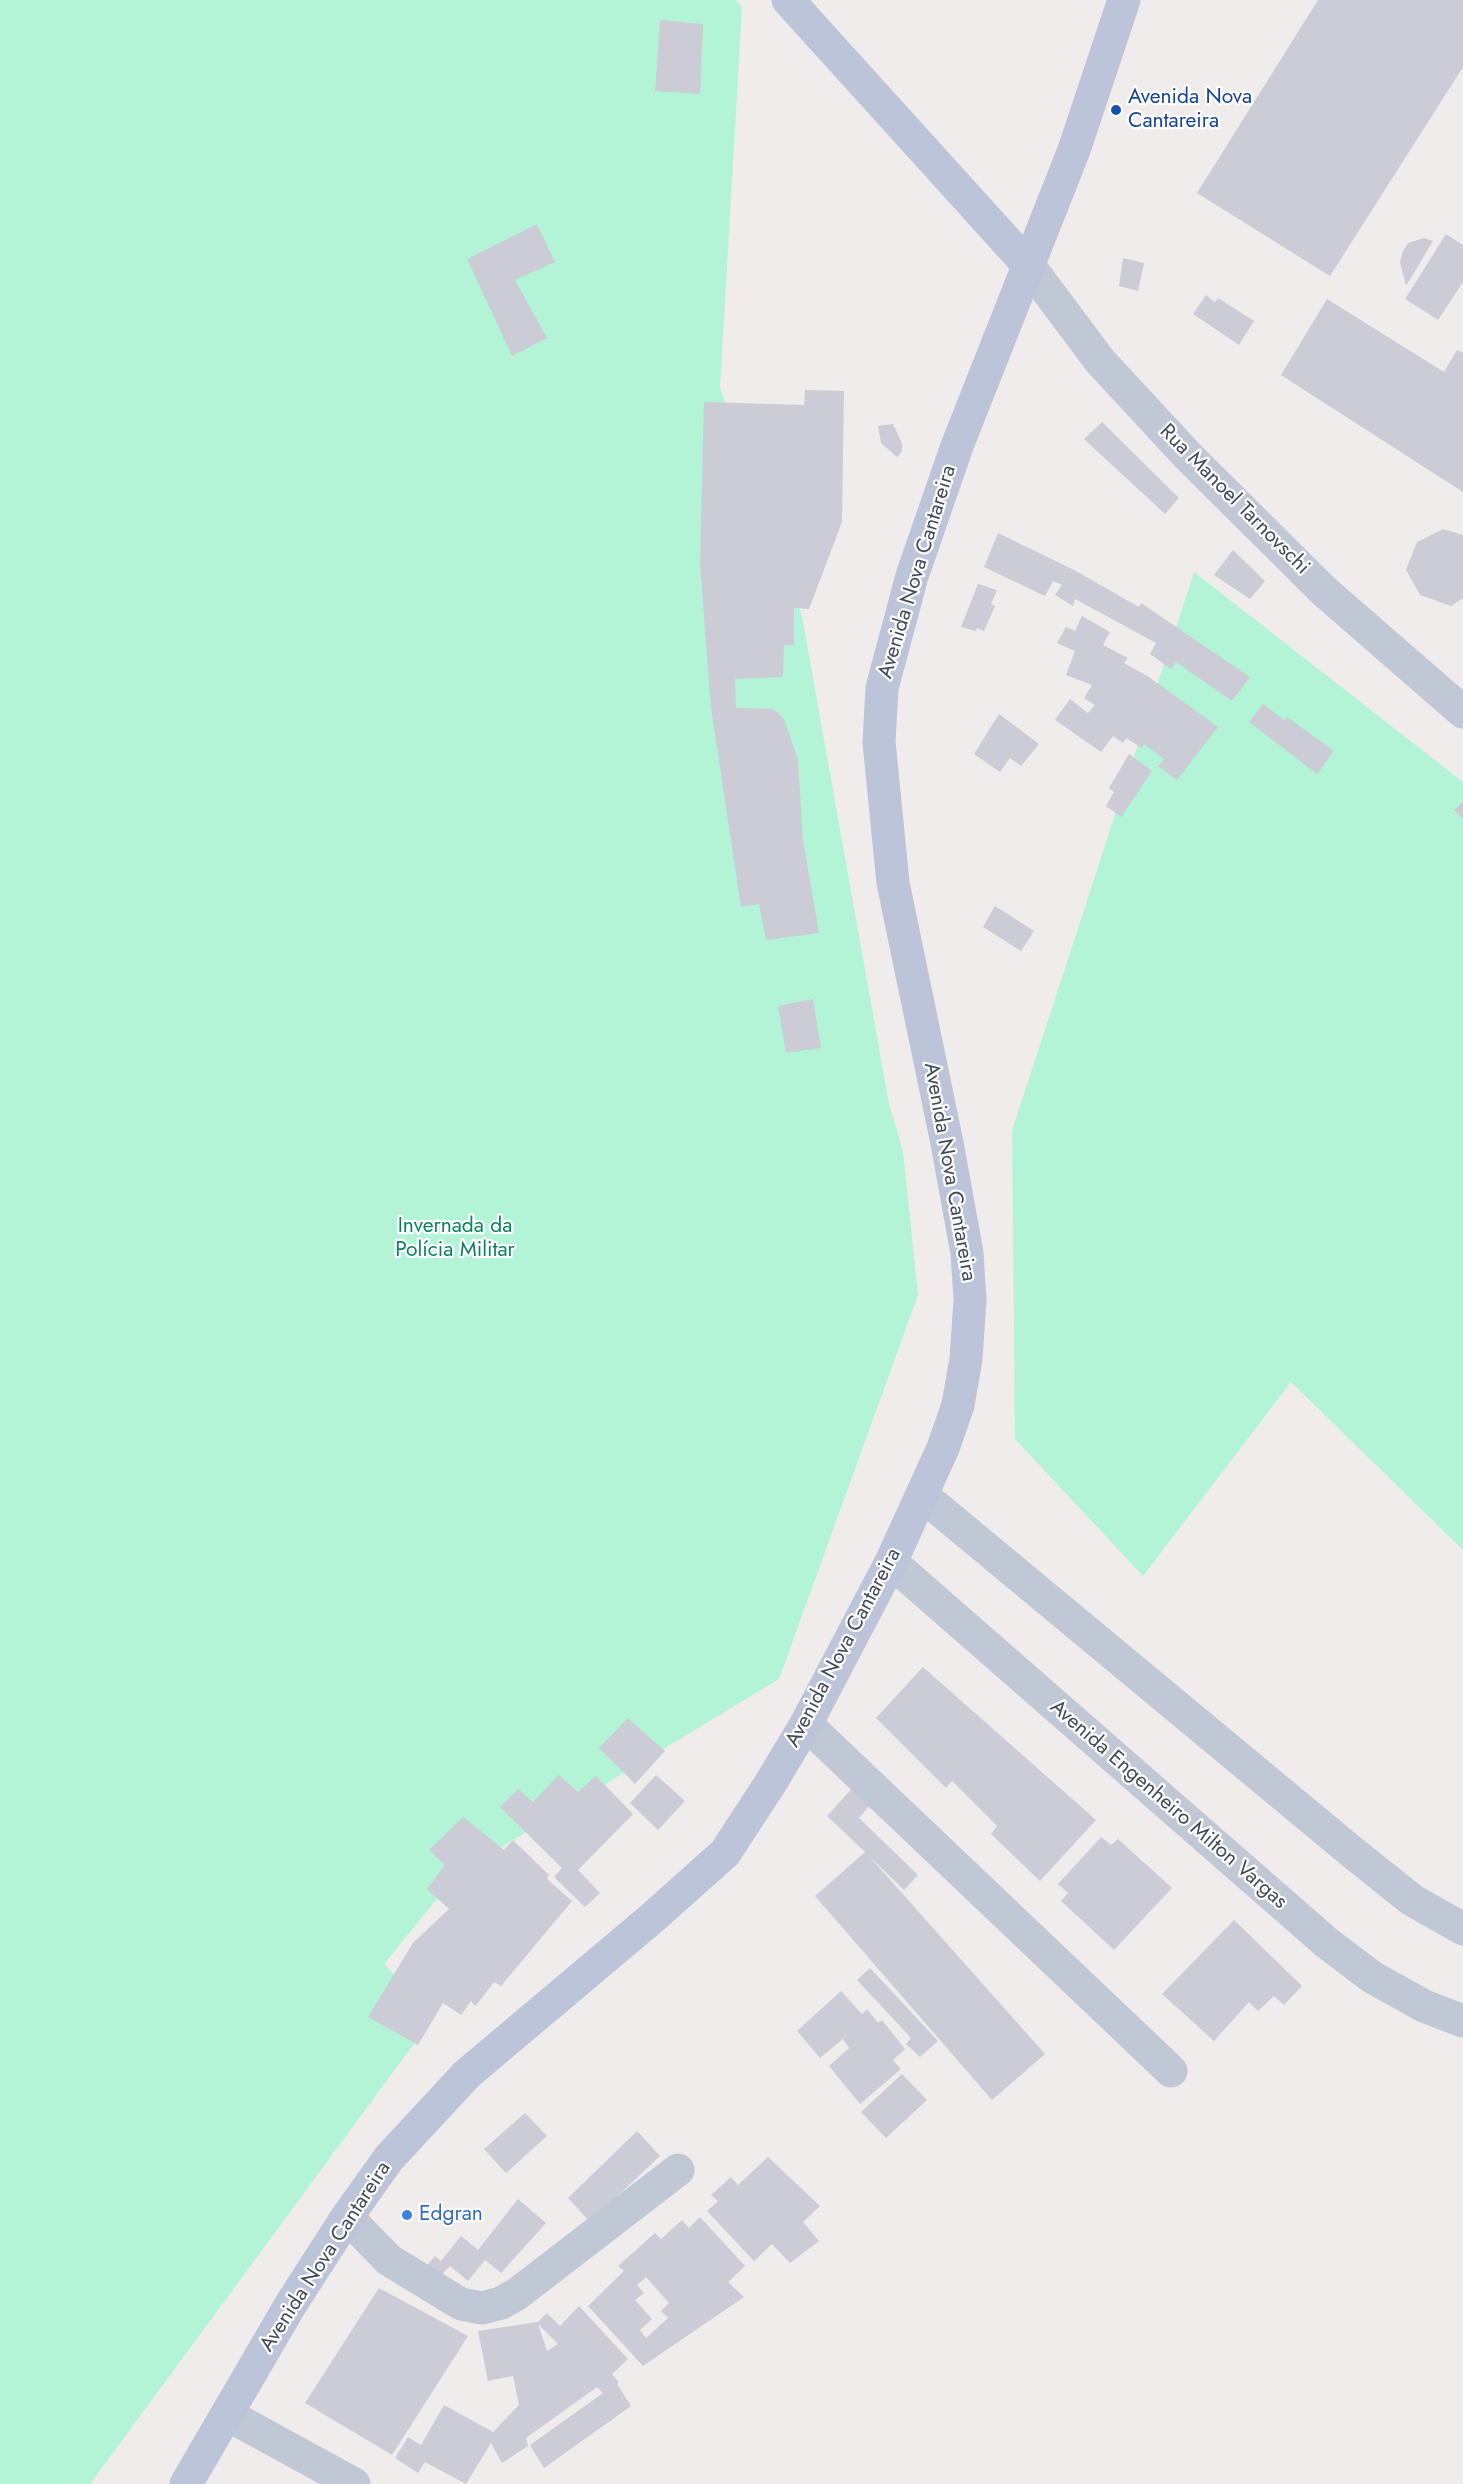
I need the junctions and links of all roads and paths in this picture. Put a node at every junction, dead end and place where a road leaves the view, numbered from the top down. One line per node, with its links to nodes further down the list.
1 (788, 0): 3 (main road)
2 (1124, 0): 3 (main road, Avenida Nova Cantareira)
3 (1029, 266): 4 (street, Rua Manoel Tarnovschi); 5 (main road, Avenida Nova Cantareira)
4 (1463, 712)
5 (923, 1496): 6 (main road, Avenida Nova Cantareira); 8 (street)
6 (891, 1562): 7 (main road, Avenida Nova Cantareira); 9 (street, Avenida Engenheiro Milton Vargas)
7 (806, 1724): 10 (street); 12 (main road, Avenida Nova Cantareira)
8 (1463, 1929)
9 (1463, 2021)
10 (1171, 2071)
11 (678, 2170): 12 (street)
12 (347, 2217): 13 (main road, Avenida Nova Cantareira)
13 (228, 2415): 14 (main road, Avenida Nova Cantareira); 15 (street)
14 (186, 2484)
15 (354, 2484)

